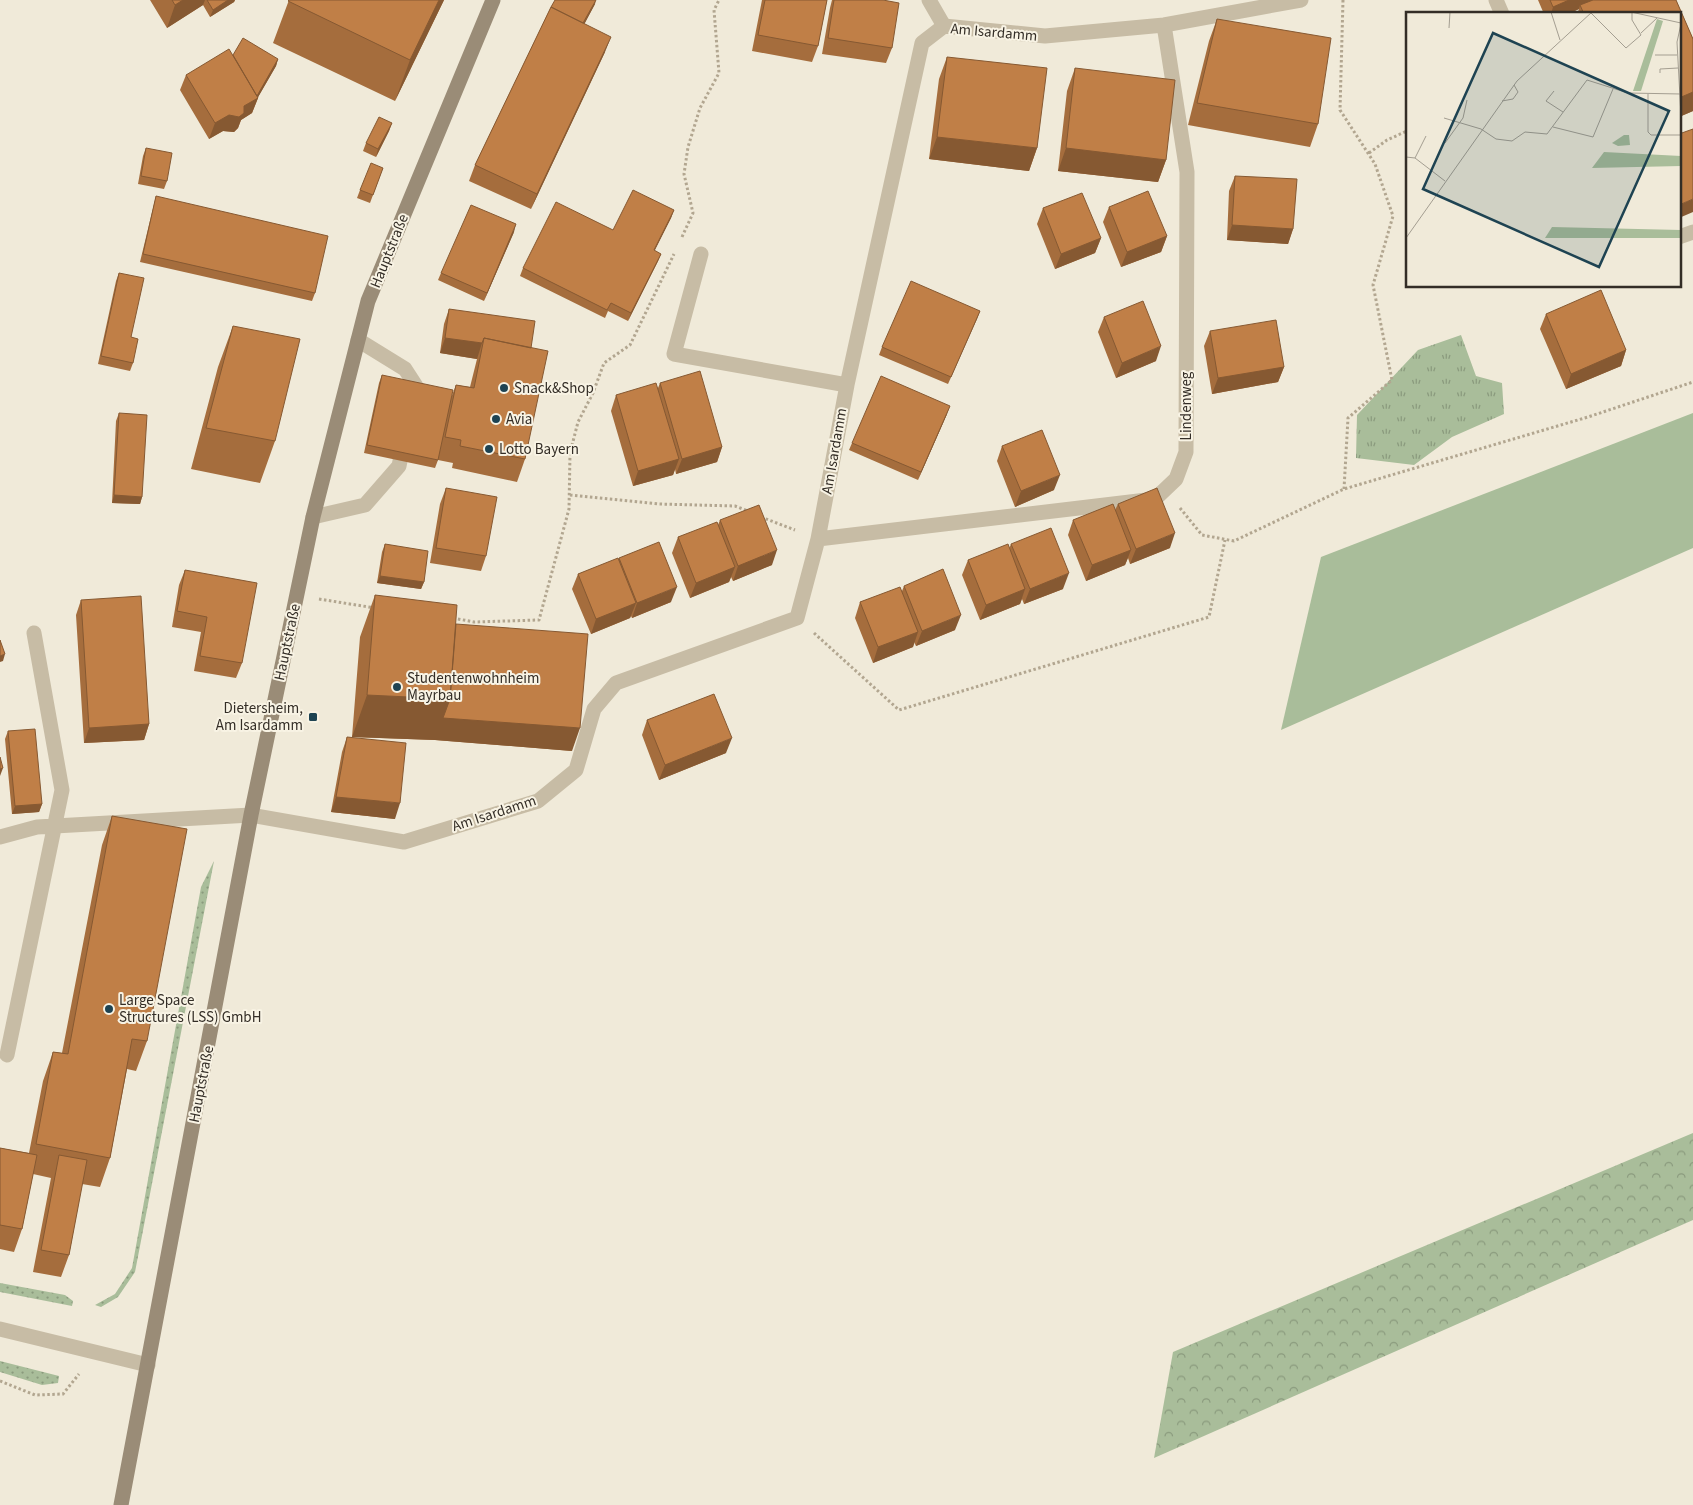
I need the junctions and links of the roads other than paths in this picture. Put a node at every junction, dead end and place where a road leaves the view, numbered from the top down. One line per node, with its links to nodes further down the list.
1 (493, 0): 11 (main road, Hauptstraße)
2 (929, 0): 7 (street)
3 (1301, 0): 6 (street, Am Isardamm)
4 (1496, 0): 5 (street)
5 (1501, 12)
6 (1164, 24): 7 (street, Am Isardamm); 16 (street, Lindenweg)
7 (944, 26): 12 (street, Am Isardamm)
8 (1693, 232): 9 (street)
9 (1680, 238)
10 (700, 254): 12 (street)
11 (358, 340): 13 (street); 15 (main road, Hauptstraße)
12 (847, 385): 16 (street, Am Isardamm)
13 (410, 413)
14 (406, 430): 15 (street)
15 (313, 517): 18 (main road, Hauptstraße)
16 (818, 540): 18 (street, Am Isardamm)
17 (34, 633): 19 (street)
18 (251, 816): 19 (street, Am Isardamm); 23 (main road, Hauptstraße)
19 (54, 826): 20 (street, Am Isardamm); 21 (street)
20 (0, 837)
21 (7, 1055)
22 (0, 1329): 23 (street)
23 (148, 1365): 24 (main road, Hauptstraße)
24 (120, 1505)

